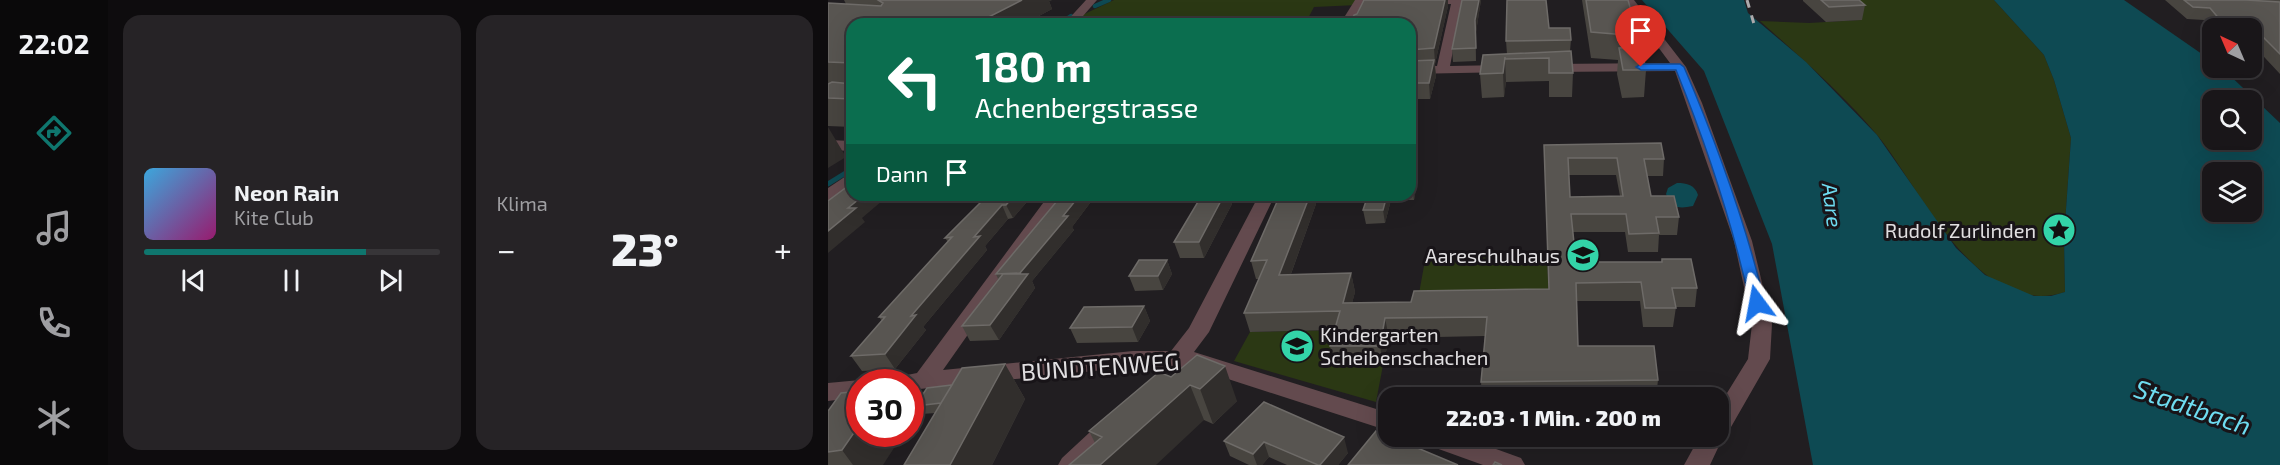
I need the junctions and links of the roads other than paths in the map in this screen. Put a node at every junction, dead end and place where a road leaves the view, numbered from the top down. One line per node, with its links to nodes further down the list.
1 (1092, 0): 7 (street)
2 (1473, 0): 4 (street)
3 (1629, 0): 9 (street)
4 (1457, 1): 6 (street); 10 (street)
5 (1362, 3): 8 (street)
6 (1413, 3)
7 (1076, 18)
8 (1351, 18)
9 (1680, 67): 10 (street); 24 (street)
10 (1443, 69): 11 (street)
11 (1416, 70)
12 (828, 145): 13 (street)
13 (846, 146)
14 (846, 182): 15 (street)
15 (828, 196)
16 (1053, 201): 19 (street)
17 (1264, 201): 18 (street)
18 (1177, 360): 20 (street, BÜNDTENWEG); 21 (street); 26 (street, BÜNDTENWEG)
19 (924, 371)
20 (924, 381)
21 (1157, 381)
22 (846, 390): 23 (street)
23 (828, 392)
24 (1729, 410)
25 (1127, 411): 29 (street)
26 (1378, 418)
27 (1462, 447): 30 (street)
28 (1707, 447): 31 (street)
29 (1071, 465)
30 (1512, 465)
31 (1697, 465)

